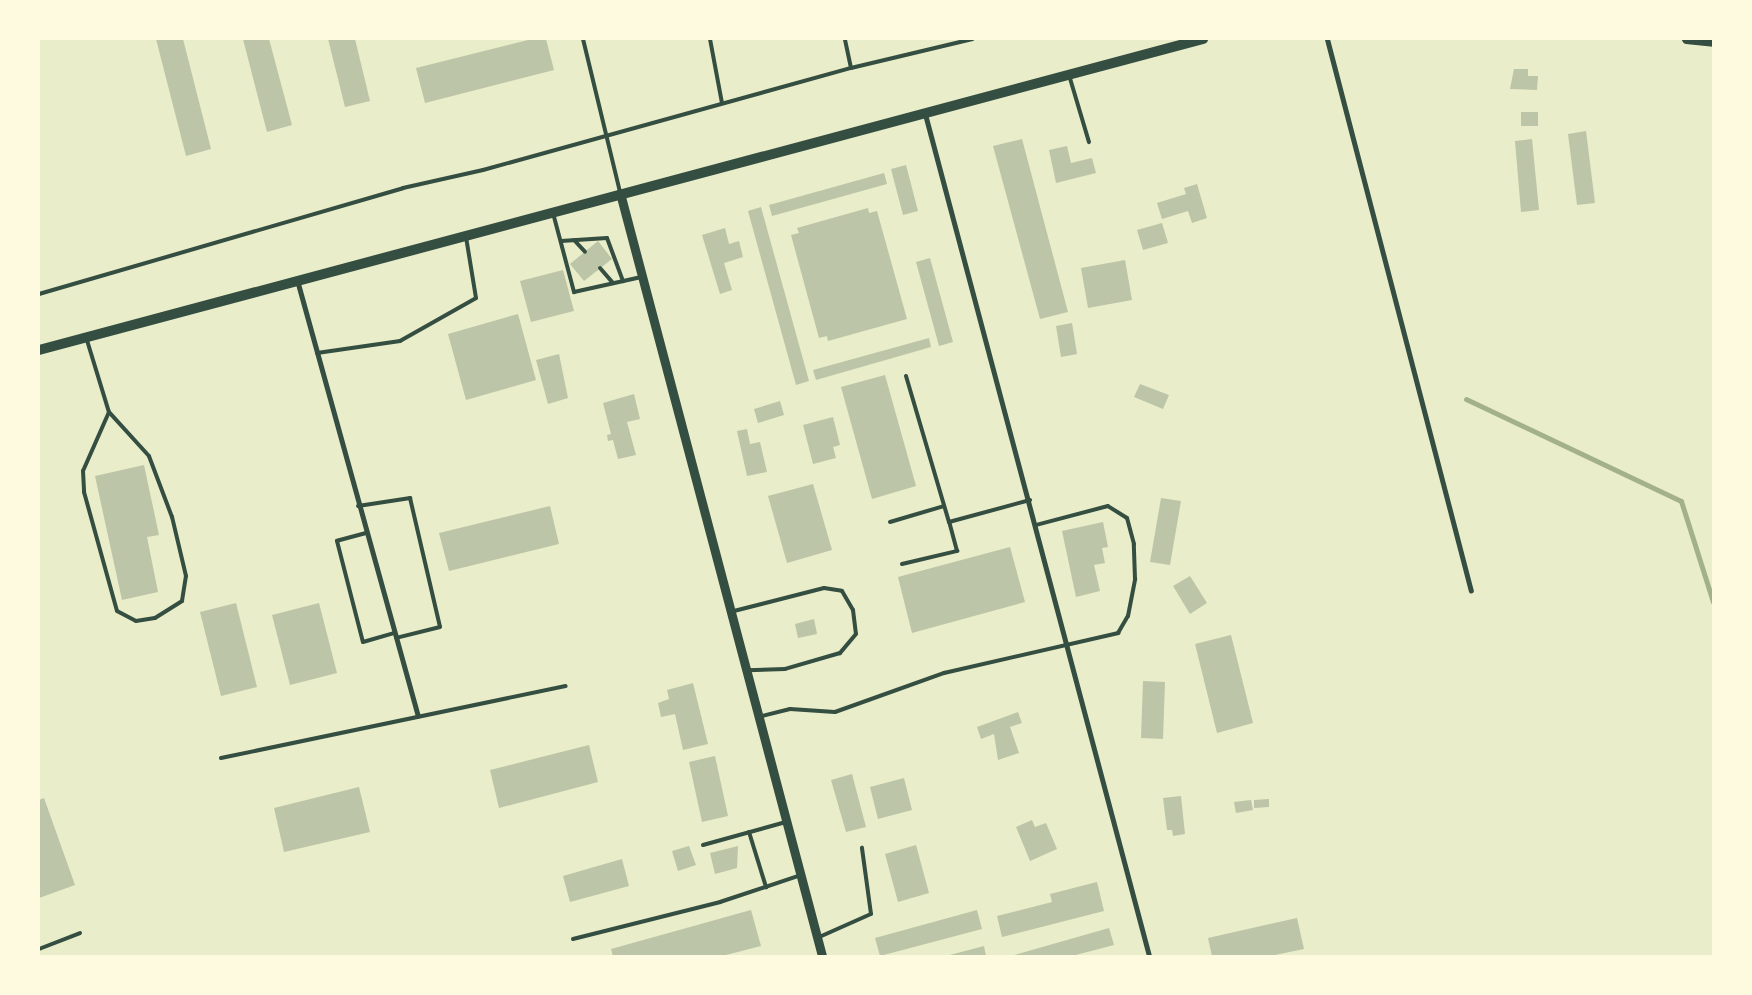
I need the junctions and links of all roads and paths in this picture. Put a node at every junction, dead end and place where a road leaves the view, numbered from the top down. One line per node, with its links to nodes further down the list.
1 (583, 39): 13 (lane)
2 (710, 39): 11 (lane)
3 (845, 39): 9 (lane)
4 (973, 39): 9 (lane)
5 (1203, 39): 10 (main road)
6 (1327, 39): 40 (street)
7 (1686, 39): 8 (street)
8 (1713, 42)
9 (851, 68): 11 (lane)
10 (1068, 73): 12 (main road); 14 (lane)
11 (722, 103): 13 (lane)
12 (925, 111): 15 (main road); 32 (street)
13 (606, 134): 15 (lane); 26 (lane)
14 (1089, 142)
15 (620, 193): 16 (main road); 22 (street)
16 (552, 211): 17 (main road); 19 (lane)
17 (465, 235): 23 (main road); 29 (lane)
18 (574, 240): 19 (lane); 20 (lane); 24 (lane)
19 (561, 241): 25 (lane)
20 (585, 252)
21 (600, 268): 25 (lane)
22 (642, 276): 24 (lane); 41 (street)
23 (297, 280): 27 (main road); 29 (street)
24 (622, 281): 25 (lane)
25 (614, 283)
26 (39, 294)
27 (86, 338): 28 (main road); 31 (lane)
28 (39, 350)
29 (316, 353): 33 (street)
30 (906, 376): 34 (lane)
31 (109, 412): 31 (lane)
32 (1030, 500): 36 (lane); 37 (street)
33 (358, 506): 38 (street); 42 (lane)
34 (944, 506): 35 (lane); 36 (lane)
35 (890, 522)
36 (949, 522): 39 (lane)
37 (1036, 525): 43 (street); 43 (lane)
38 (366, 533): 42 (street); 42 (lane)
39 (902, 564)
40 (1472, 591)
41 (730, 612): 44 (street); 44 (lane)
42 (395, 636): 46 (street)
43 (1069, 644): 47 (lane); 60 (street)
44 (747, 670): 47 (street)
45 (566, 686): 46 (lane)
46 (418, 715): 48 (lane)
47 (758, 717): 49 (street)
48 (221, 758)
49 (786, 822): 50 (lane); 53 (street)
50 (749, 832): 51 (lane); 54 (lane)
51 (703, 845)
52 (862, 848): 56 (lane)
53 (800, 875): 54 (lane); 56 (street)
54 (766, 887): 57 (lane)
55 (80, 933): 58 (lane)
56 (817, 938): 59 (street)
57 (573, 939)
58 (39, 949)
59 (822, 956)
60 (1149, 956)

